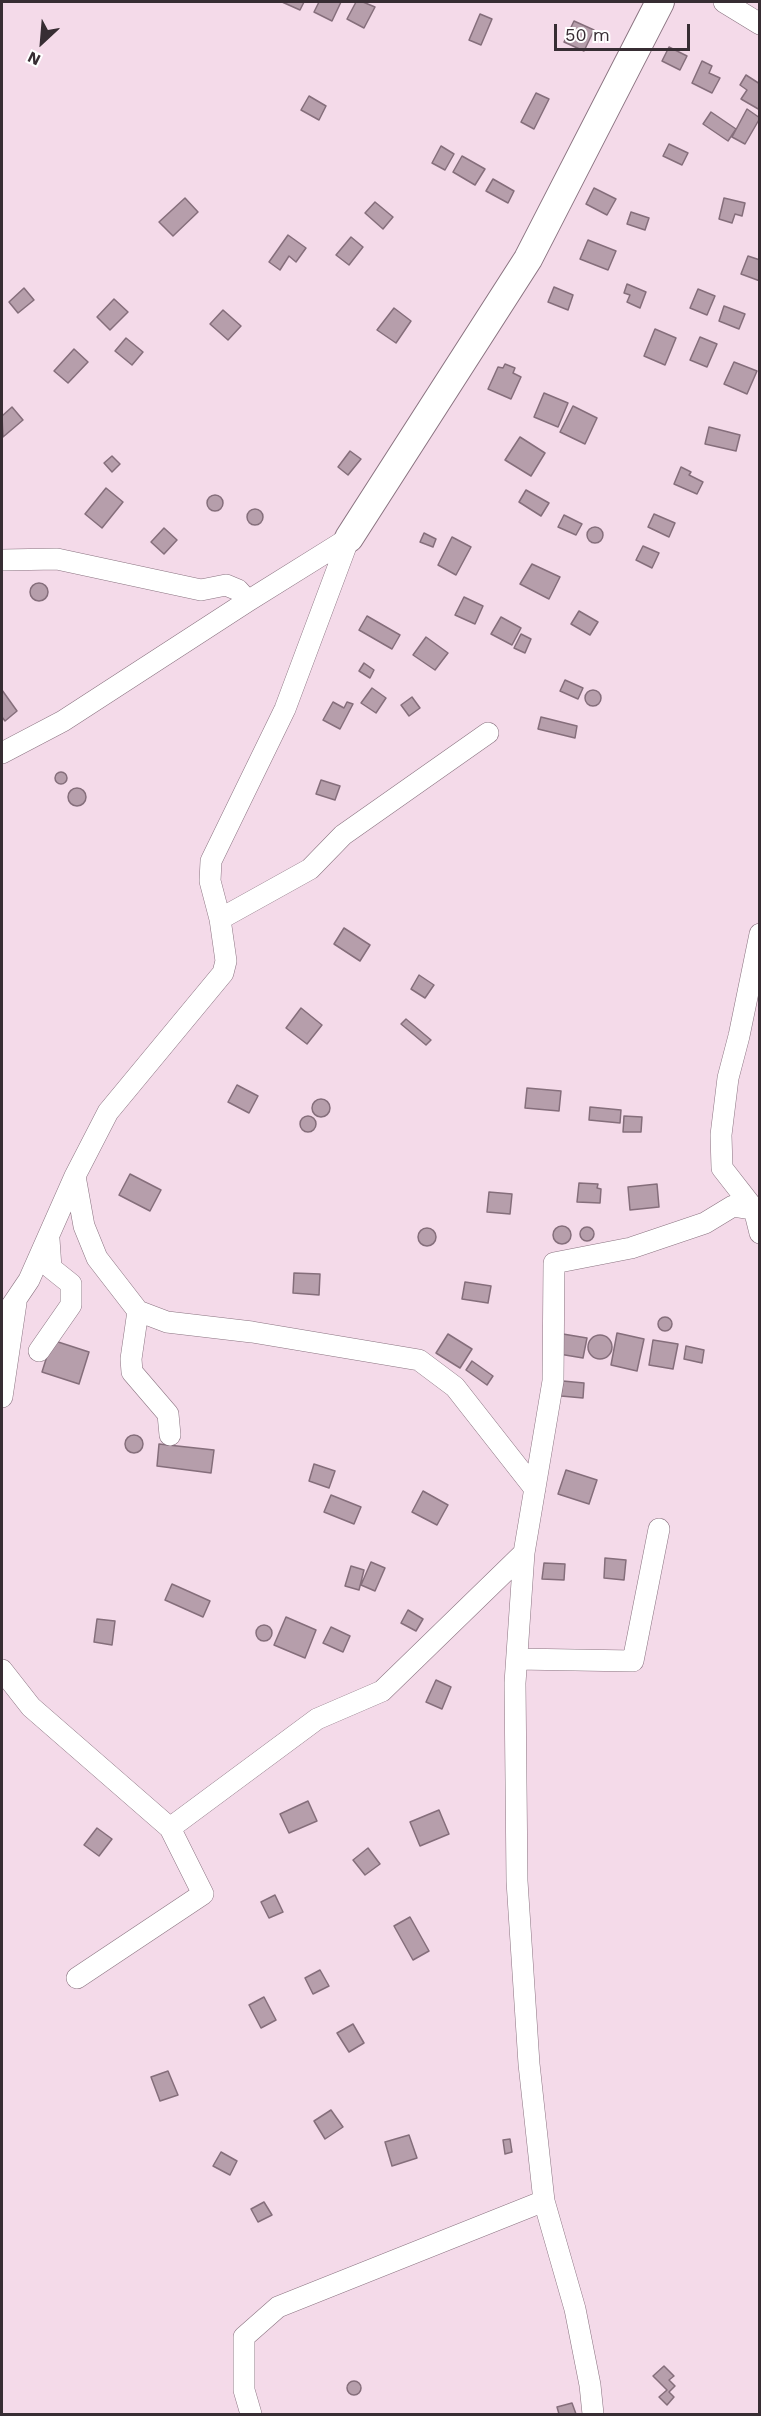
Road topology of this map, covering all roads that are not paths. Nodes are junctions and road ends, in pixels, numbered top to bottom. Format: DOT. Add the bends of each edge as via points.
graph roads {
  1 [pos="660,2"];
  2 [pos="724,2"];
  3 [pos="759,24"];
  4 [pos="349,538"];
  5 [pos="2,560"];
  6 [pos="248,601"];
  7 [pos="488,733"];
  8 [pos="2,753"];
  9 [pos="220,919"];
  10 [pos="759,934"];
  11 [pos="75,1176"];
  12 [pos="756,1210"];
  13 [pos="759,1233"];
  14 [pos="49,1238"];
  15 [pos="16,1300"];
  16 [pos="138,1311"];
  17 [pos="2,1320"];
  18 [pos="39,1350"];
  19 [pos="2,1397"];
  20 [pos="170,1435"];
  21 [pos="535,1489"];
  22 [pos="659,1529"];
  23 [pos="524,1553"];
  24 [pos="517,1659"];
  25 [pos="2,1670"];
  26 [pos="170,1828"];
  27 [pos="77,1978"];
  28 [pos="544,2201"];
  29 [pos="251,2415"];
  30 [pos="593,2415"];
  1 -- 4 [label="main road" via="528,259"];
  2 -- 3 [label="street"];
  4 -- 6 [label="street"];
  4 -- 9 [label="street" via="285,709 211,861 210,881"];
  5 -- 6 [label="street" via="57,559 201,590 226,585 238,590"];
  6 -- 8 [label="street" via="63,722"];
  7 -- 9 [label="street" via="343,835 310,869"];
  9 -- 11 [label="street" via="226,961 223,973 108,1112"];
  10 -- 12 [label="street" via="728,1078 721,1135 722,1168"];
  11 -- 14 [label="street"];
  11 -- 16 [label="street" via="84,1226 97,1258"];
  12 -- 13 [label="street"];
  12 -- 21 [label="street" via="733,1206 705,1223 631,1248 554,1263 553,1381"];
  14 -- 15 [label="street"];
  14 -- 18 [label="street" via="51,1268 70,1284 71,1305"];
  15 -- 17 [label="street"];
  15 -- 19 [label="street"];
  16 -- 20 [label="street" via="132,1372 168,1414"];
  16 -- 21 [label="street" via="167,1322 418,1360 455,1387"];
  21 -- 23 [label="street"];
  22 -- 24 [label="street" via="633,1661"];
  23 -- 24 [label="street"];
  23 -- 26 [label="street" via="382,1691 317,1719"];
  24 -- 28 [label="street" via="517,1881 529,2064"];
  25 -- 26 [label="street" via="31,1707"];
  26 -- 27 [label="street" via="203,1893"];
  28 -- 29 [label="street" via="278,2307 244,2337 244,2390"];
  28 -- 30 [label="street" via="575,2309"];
}
